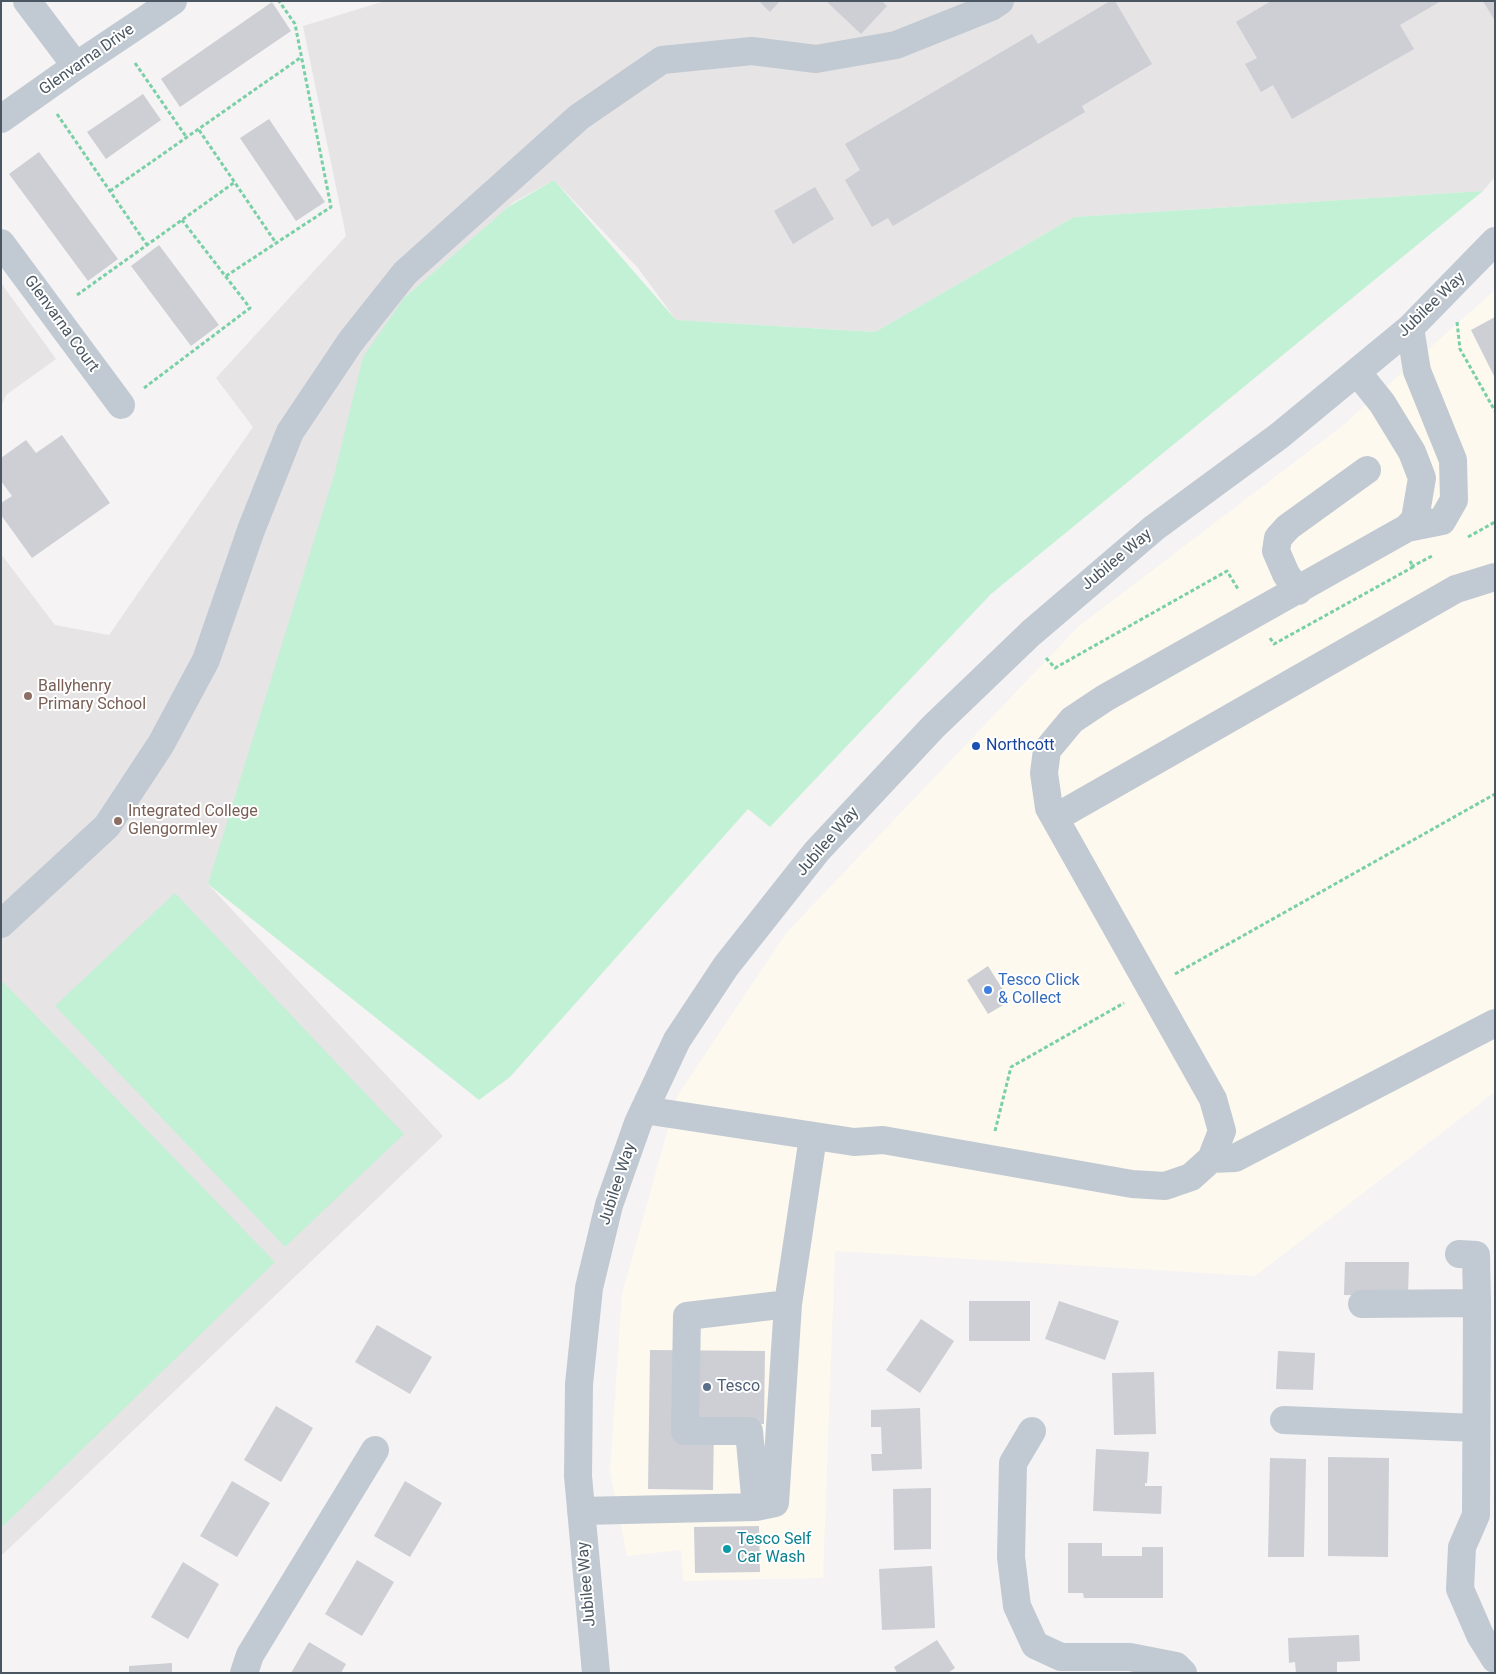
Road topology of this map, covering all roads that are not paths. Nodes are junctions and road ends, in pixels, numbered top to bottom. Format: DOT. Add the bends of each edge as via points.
graph roads {
  1 [pos="27,1"];
  2 [pos="173,1"];
  3 [pos="1000,1"];
  4 [pos="76,66"];
  5 [pos="1,119"];
  6 [pos="1495,241"];
  7 [pos="1,243"];
  8 [pos="1410,328"];
  9 [pos="1358,372"];
  10 [pos="121,405"];
  11 [pos="1367,470"];
  12 [pos="1407,528"];
  13 [pos="1495,577"];
  14 [pos="1298,591"];
  15 [pos="1055,818"];
  16 [pos="1,924"];
  17 [pos="1495,1023"];
  18 [pos="644,1110"];
  19 [pos="814,1137"];
  20 [pos="1211,1158"];
  21 [pos="1459,1254"];
  22 [pos="1477,1303"];
  23 [pos="788,1304"];
  24 [pos="1362,1304"];
  25 [pos="1284,1420"];
  26 [pos="1476,1428"];
  27 [pos="1032,1431"];
  28 [pos="375,1450"];
  29 [pos="756,1507"];
  30 [pos="580,1511"];
  31 [pos="1495,1659"];
  32 [pos="244,1673"];
  33 [pos="596,1673"];
  34 [pos="1183,1673"];
  1 -- 4 [label="street"];
  2 -- 4 [label="street, Glenvarna Drive"];
  3 -- 16 [label="street" via="896,45 816,59 752,51 662,60 579,117 405,274 351,341 290,432 251,530 206,660 161,744 107,826"];
  4 -- 5 [label="street, Glenvarna Drive"];
  6 -- 8 [label="street, Jubilee Way"];
  7 -- 10 [label="street, Glenvarna Court"];
  8 -- 9 [label="street, Jubilee Way"];
  8 -- 12 [label="street" via="1417,371 1453,460 1454,500 1442,521"];
  9 -- 12 [label="street" via="1382,403 1412,452 1422,478 1414,519"];
  9 -- 18 [label="street, Jubilee Way" via="1279,436 1154,528 1026,638 933,727 817,851 721,974 678,1040"];
  11 -- 14 [label="street" via="1278,538 1276,551"];
  12 -- 14 [label="street"];
  13 -- 15 [label="street" via="1456,590"];
  14 -- 15 [label="street" via="1105,698 1072,720 1047,750 1044,773 1049,808"];
  15 -- 20 [label="street" via="1213,1099 1222,1131"];
  17 -- 20 [label="street" via="1235,1158"];
  18 -- 19 [label="street"];
  18 -- 30 [label="street, Jubilee Way" via="609,1205 589,1288 578,1384"];
  19 -- 20 [label="street" via="854,1142 883,1140 1132,1184 1165,1186 1191,1178"];
  19 -- 23 [label="street"];
  21 -- 22 [label="street" via="1476,1255"];
  22 -- 24 [label="street"];
  22 -- 26 [label="street"];
  23 -- 29 [label="street" via="774,1503"];
  23 -- 29 [label="street" via="687,1316 685,1431 749,1431"];
  25 -- 26 [label="street"];
  26 -- 31 [label="street" via="1476,1515 1462,1547 1460,1589 1480,1635"];
  27 -- 34 [label="street" via="1013,1464 1011,1558 1017,1606 1035,1645 1061,1657 1130,1657 1176,1666"];
  28 -- 32 [label="street" via="250,1655"];
  29 -- 30 [label="street"];
  30 -- 33 [label="street, Jubilee Way"];
}
